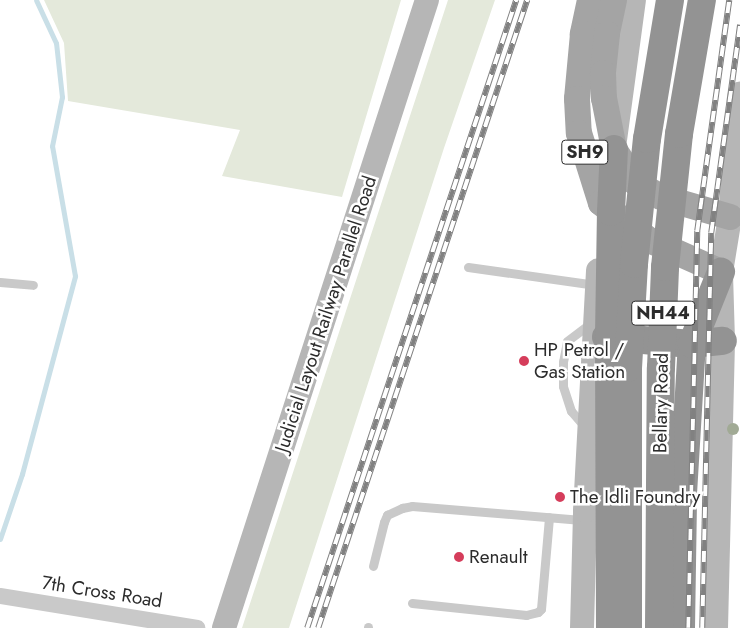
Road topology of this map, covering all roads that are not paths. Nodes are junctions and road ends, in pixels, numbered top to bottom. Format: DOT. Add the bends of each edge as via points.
graph roads {
  1 [pos="427,0"];
  2 [pos="590,0"];
  3 [pos="614,0"];
  4 [pos="634,0"];
  5 [pos="670,0"];
  6 [pos="702,0"];
  7 [pos="740,93"];
  8 [pos="614,149"];
  9 [pos="606,208"];
  10 [pos="730,217"];
  11 [pos="468,267"];
  12 [pos="721,272"];
  13 [pos="0,282"];
  14 [pos="597,285"];
  15 [pos="33,286"];
  16 [pos="599,332"];
  17 [pos="723,342"];
  18 [pos="692,344"];
  19 [pos="549,517"];
  20 [pos="584,520"];
  21 [pos="373,566"];
  22 [pos="0,596"];
  23 [pos="412,603"];
  24 [pos="197,628"];
  25 [pos="224,628"];
  26 [pos="582,628"];
  27 [pos="610,628"];
  28 [pos="628,628"];
  29 [pos="659,628"];
  30 [pos="681,628"];
  31 [pos="716,628"];
  1 -- 25 [label="street, Judicial Layout Railway Parallel Road"];
  2 -- 9 [label="main road, SH9" via="583,34 577,99 580,133"];
  3 -- 8 [label="main road, SH9" via="603,73 604,98"];
  4 -- 8 [label="street"];
  5 -- 28 [label="highway, Bellary Road / NH44, bridge" via="647,139 634,264 628,368"];
  6 -- 29 [label="highway, Bellary Road / NH44, bridge" via="679,134 665,266"];
  7 -- 10 [label="street"];
  8 -- 9 [label="highway"];
  8 -- 10 [label="main road, SH9" via="636,182 684,206"];
  9 -- 12 [label="main road" via="649,240"];
  9 -- 14 [label="street"];
  9 -- 16 [label="highway"];
  10 -- 12 [label="street"];
  11 -- 14 [label="lane"];
  12 -- 17 [label="street"];
  12 -- 18 [label="highway"];
  13 -- 15 [label="lane"];
  14 -- 16 [label="street"];
  16 -- 18 [label="highway"];
  16 -- 20 [label="street"];
  16 -- 27 [label="highway"];
  17 -- 18 [label="highway"];
  17 -- 31 [label="street"];
  18 -- 30 [label="highway" via="683,494"];
  19 -- 20 [label="lane"];
  19 -- 21 [label="lane" via="412,506 402,508 387,515"];
  19 -- 23 [label="lane" via="542,609 538,612 526,614"];
  20 -- 26 [label="street"];
  22 -- 24 [label="street, 7th Cross Road"];
}
